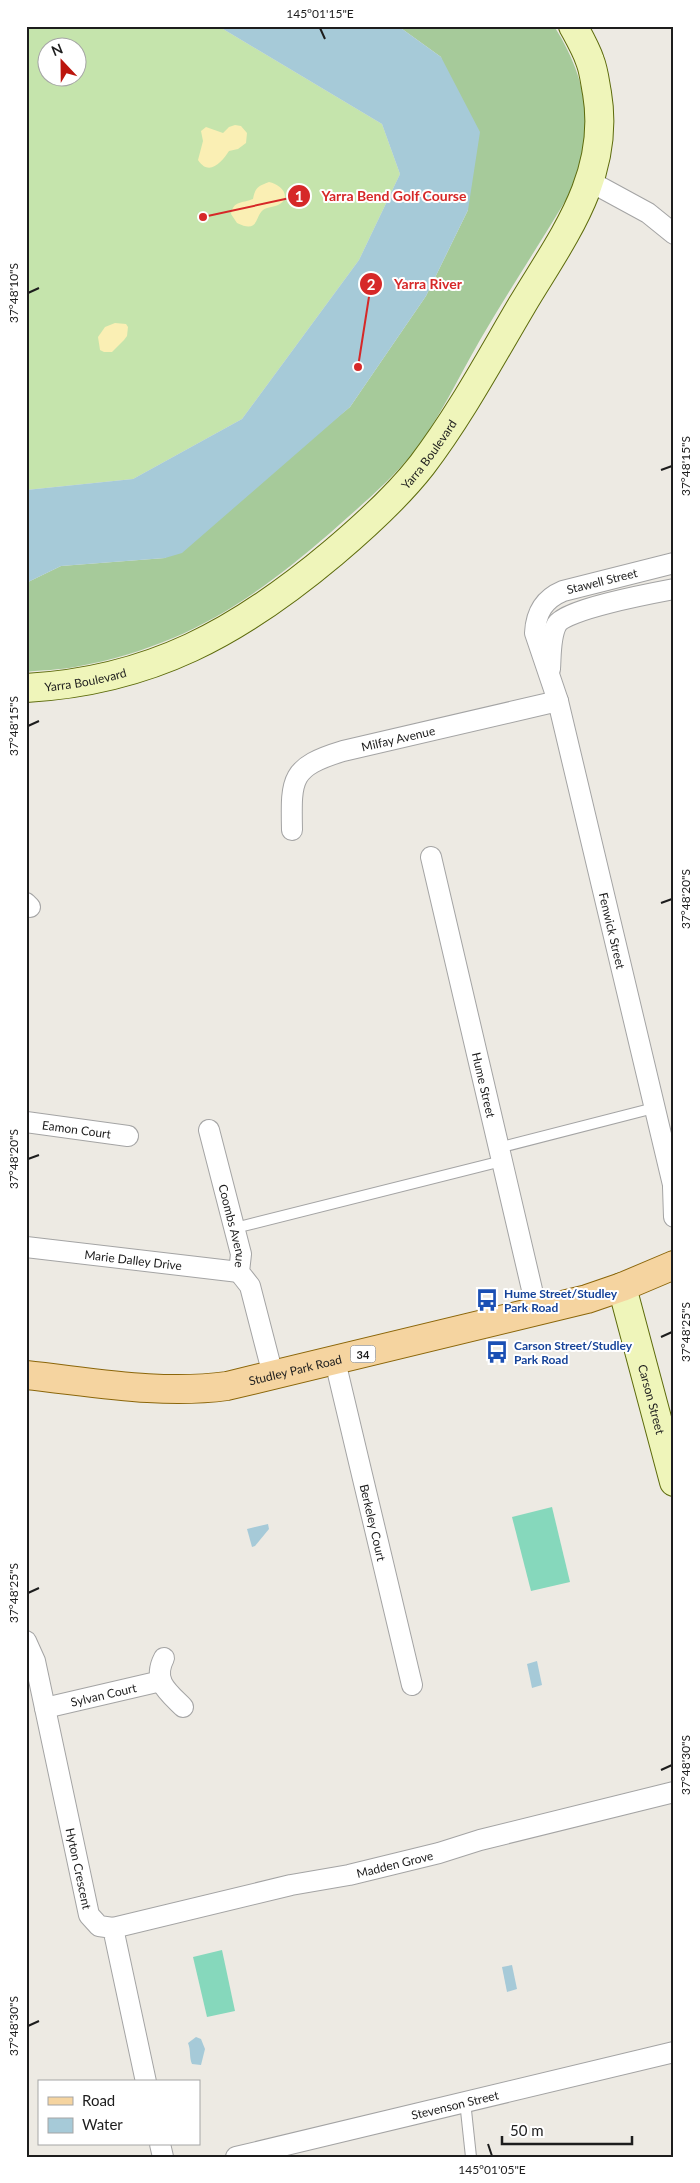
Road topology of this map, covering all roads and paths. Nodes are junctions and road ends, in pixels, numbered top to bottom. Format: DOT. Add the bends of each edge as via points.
graph roads {
  1 [pos="573,26"];
  2 [pos="591,182"];
  3 [pos="648,213"];
  4 [pos="674,221"];
  5 [pos="674,234"];
  6 [pos="674,563"];
  7 [pos="674,588"];
  8 [pos="550,674"];
  9 [pos="26,688"];
  10 [pos="558,701"];
  11 [pos="292,830"];
  12 [pos="431,858"];
  13 [pos="654,1108"];
  14 [pos="26,1122"];
  15 [pos="209,1130"];
  16 [pos="128,1136"];
  17 [pos="500,1154"];
  18 [pos="673,1188"];
  19 [pos="674,1217"];
  20 [pos="235,1228"];
  21 [pos="26,1247"];
  22 [pos="674,1265"];
  23 [pos="239,1272"];
  24 [pos="622,1288"];
  25 [pos="537,1311"];
  26 [pos="335,1360"];
  27 [pos="26,1375"];
  28 [pos="273,1375"];
  29 [pos="674,1482"];
  30 [pos="26,1641"];
  31 [pos="164,1658"];
  32 [pos="161,1681"];
  33 [pos="412,1685"];
  34 [pos="183,1707"];
  35 [pos="45,1708"];
  36 [pos="674,1792"];
  37 [pos="114,1928"];
  38 [pos="674,2052"];
  39 [pos="146,2080"];
  40 [pos="465,2102"];
  41 [pos="285,2151"];
  42 [pos="236,2157"];
  43 [pos="471,2157"];
  1 -- 2 [label="main road, Yarra Boulevard" via="590,61 601,115 597,159"];
  2 -- 3 [label="street"];
  2 -- 9 [label="main road, Yarra Boulevard" via="558,246 438,442 403,487 349,540 251,616 194,647 143,667 87,681"];
  3 -- 4 [label="street"];
  3 -- 5 [label="street"];
  6 -- 8 [label="street, Stawell Street" via="563,591 546,601 535,622 535,633"];
  7 -- 8 [label="street, Stawell Street" via="578,611 562,618 553,636"];
  8 -- 10 [label="street, Fenwick Street"];
  10 -- 11 [label="street, Milfay Avenue" via="313,762 304,768 293,786"];
  10 -- 13 [label="street, Fenwick Street"];
  12 -- 17 [label="street, Hume Street"];
  13 -- 17 [label="lane"];
  13 -- 18 [label="street, Fenwick Street"];
  14 -- 16 [label="street, Eamon Court"];
  15 -- 20 [label="street, Coombs Avenue"];
  17 -- 20 [label="lane"];
  17 -- 25 [label="street, Hume Street"];
  18 -- 19 [label="street, Fenwick Street"];
  20 -- 23 [label="street, Coombs Avenue" via="241,1254"];
  21 -- 23 [label="street, Marie Dalley Drive"];
  22 -- 24 [label="main road, Studley Park Road / 34"];
  23 -- 28 [label="street, Coombs Avenue" via="250,1286"];
  24 -- 25 [label="main road, Studley Park Road / 34"];
  24 -- 29 [label="main road, Carson Street"];
  25 -- 26 [label="main road, Studley Park Road / 34"];
  26 -- 28 [label="main road, Studley Park Road / 34"];
  26 -- 33 [label="street, Berkeley Court"];
  27 -- 28 [label="main road, Studley Park Road / 34" via="175,1390 227,1386"];
  30 -- 35 [label="street, Hyton Crescent" via="35,1661"];
  31 -- 32 [label="street" via="159,1673"];
  32 -- 34 [label="street" via="166,1691"];
  32 -- 35 [label="street, Sylvan Court"];
  35 -- 37 [label="street, Hyton Crescent" via="89,1915 99,1926"];
  36 -- 37 [label="street, Madden Grove" via="439,1853 348,1875 290,1884"];
  37 -- 39 [label="street"];
  38 -- 40 [label="street, Stevenson Street"];
  40 -- 41 [label="street, Stevenson Street"];
  40 -- 43 [label="lane"];
  41 -- 42 [label="street, Stevenson Street"];
}
